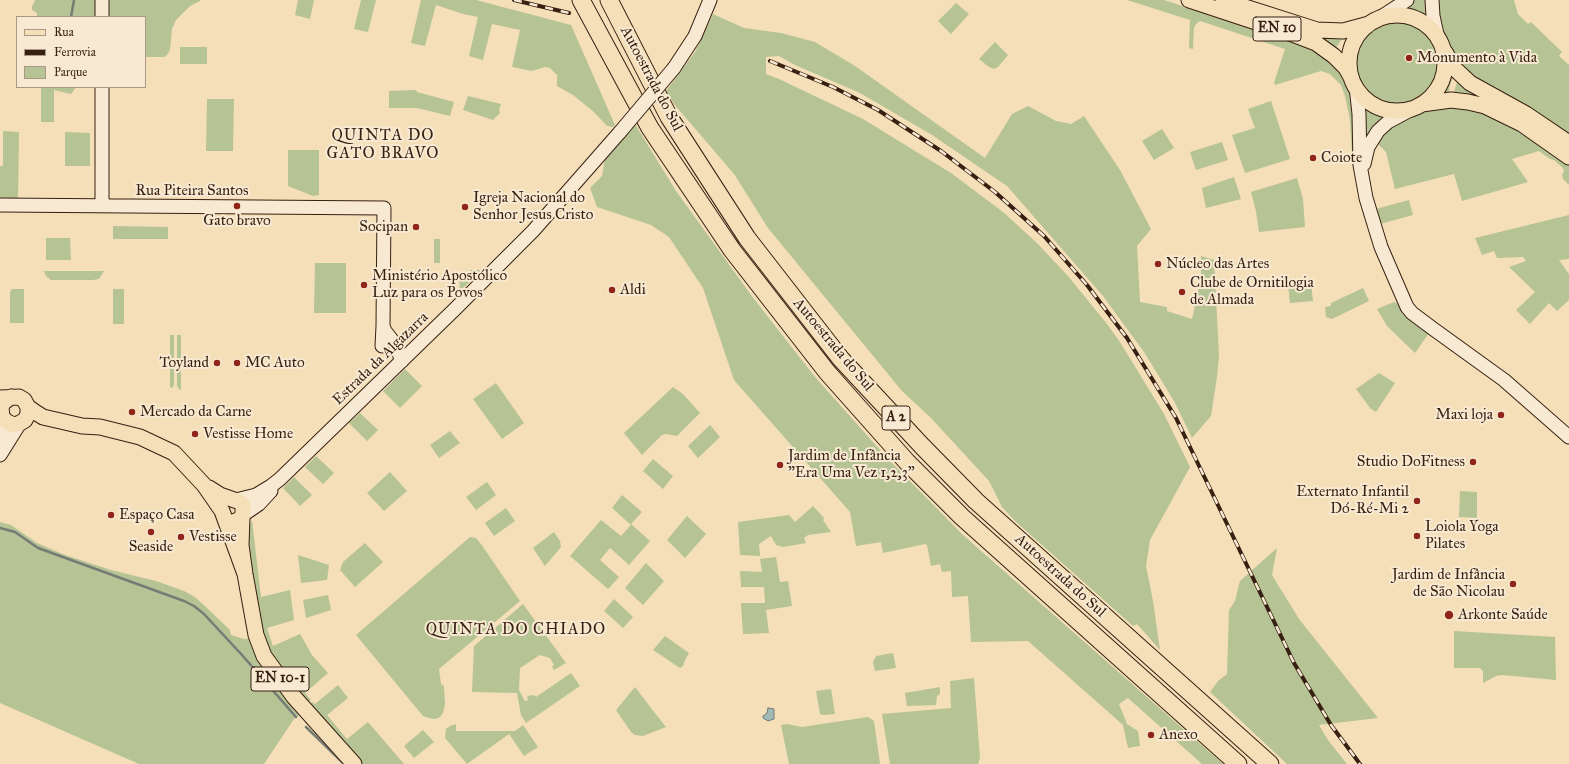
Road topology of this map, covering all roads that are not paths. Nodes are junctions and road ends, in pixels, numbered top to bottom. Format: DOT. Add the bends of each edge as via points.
graph roads {
  1 [pos="102,0"];
  2 [pos="581,0"];
  3 [pos="609,0"];
  4 [pos="710,0"];
  5 [pos="1190,0"];
  6 [pos="1223,0"];
  7 [pos="1408,0"];
  8 [pos="1432,0"];
  9 [pos="102,16"];
  10 [pos="1375,21"];
  11 [pos="1440,43"];
  12 [pos="1354,83"];
  13 [pos="102,88"];
  14 [pos="1417,106"];
  15 [pos="1569,143"];
  16 [pos="1569,157"];
  17 [pos="1363,184"];
  18 [pos="0,205"];
  19 [pos="105,206"];
  20 [pos="383,326"];
  21 [pos="382,346"];
  22 [pos="402,361"];
  23 [pos="3,407"];
  24 [pos="24,416"];
  25 [pos="1569,437"];
  26 [pos="0,441"];
  27 [pos="0,455"];
  28 [pos="280,479"];
  29 [pos="229,507"];
  30 [pos="243,516"];
  31 [pos="246,574"];
  32 [pos="354,764"];
  33 [pos="1238,764"];
  34 [pos="1270,764"];
  1 -- 9 [label="main road"];
  2 -- 33 [label="highway, Autoestrada do Sul / A 2" via="650,128 732,250 827,372 907,462 962,516"];
  3 -- 34 [label="highway, Autoestrada do Sul / A 2" via="669,117 747,238 841,359 976,501"];
  4 -- 22 [label="main road, Estrada da Algazarra, bridge" via="695,36 674,68 620,132 533,231"];
  5 -- 12 [label="main road, EN 10" via="1316,43 1340,62"];
  6 -- 10 [label="main road, EN 10" via="1325,31 1343,31"];
  7 -- 10 [label="main road"];
  8 -- 11 [label="main road"];
  10 -- 11 [label="main road" via="1393,15 1416,19 1429,27"];
  10 -- 12 [label="main road" via="1361,32 1351,50 1349,65"];
  11 -- 14 [label="main road" via="1445,59 1442,79 1431,96"];
  11 -- 15 [label="main road" via="1449,61 1464,78 1526,114"];
  12 -- 14 [label="main road" via="1366,99 1381,108 1398,110"];
  12 -- 17 [label="main road" via="1359,114"];
  13 -- 19 [label="main road" via="102,200"];
  14 -- 16 [label="main road" via="1451,100 1485,106 1522,124"];
  14 -- 17 [label="main road" via="1388,122 1374,136 1366,154"];
  17 -- 25 [label="main road" via="1374,230 1411,312 1504,380"];
  18 -- 19 [label="main road, Rua Piteira Santos"];
  19 -- 20 [label="main road, Rua Piteira Santos" via="384,208"];
  20 -- 21 [label="main road"];
  20 -- 22 [label="main road"];
  22 -- 28 [label="main road, Estrada da Algazarra"];
  23 -- 24 [label="main road" via="7,422 11,424"];
  23 -- 24 [label="main road" via="18,398 24,400"];
  23 -- 26 [label="main road"];
  24 -- 27 [label="main road"];
  24 -- 29 [label="main road" via="43,417 82,426 92,432 138,445 167,448 181,459 204,485 220,495"];
  28 -- 29 [label="main road, Estrada da Algazarra" via="256,495"];
  28 -- 30 [label="main road, Estrada da Algazarra" via="266,498"];
  29 -- 30 [label="main road" via="228,520 235,521"];
  29 -- 31 [label="main road, EN 10-1"];
  30 -- 31 [label="main road, EN 10-1" via="241,545"];
  31 -- 32 [label="main road, EN 10-1" via="256,635 264,656 294,697"];
}
